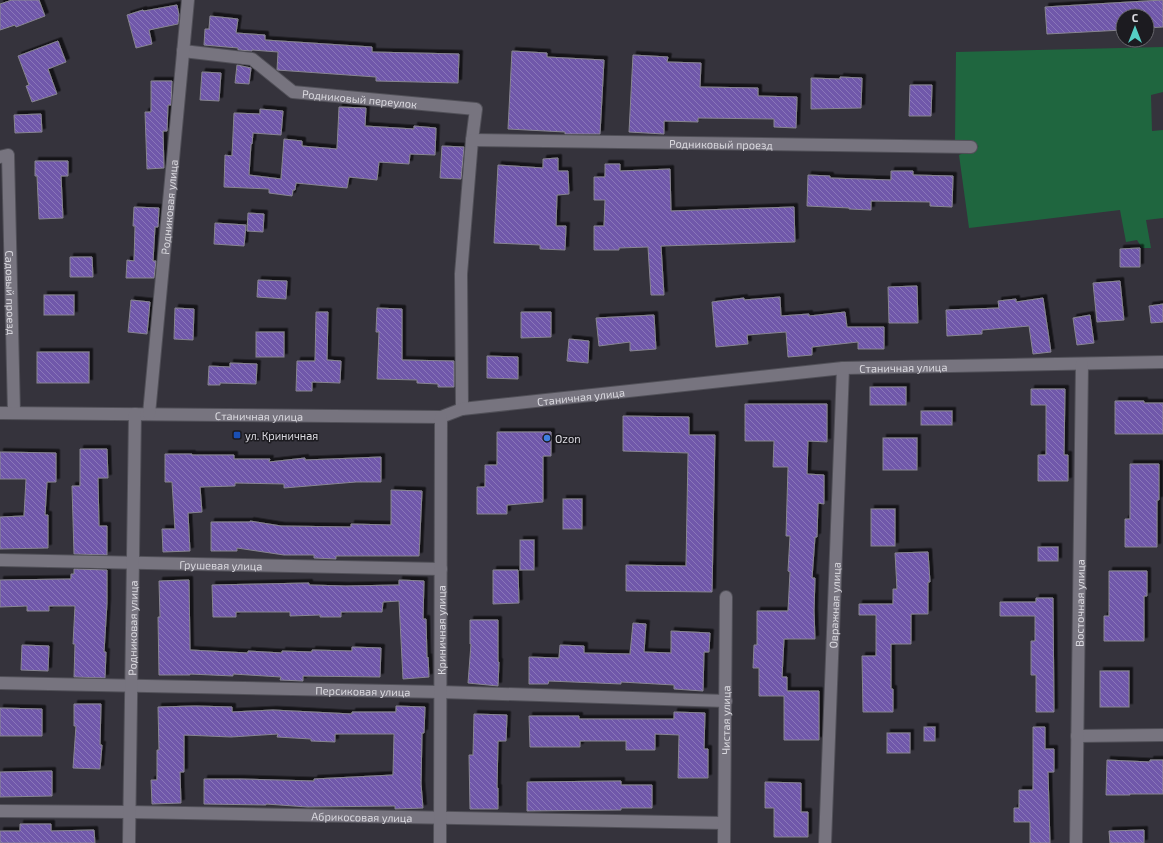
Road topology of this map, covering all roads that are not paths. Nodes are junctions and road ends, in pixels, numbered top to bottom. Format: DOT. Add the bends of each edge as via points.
graph roads {
  1 [pos="188,0"];
  2 [pos="183,51"];
  3 [pos="472,140"];
  4 [pos="971,147"];
  5 [pos="0,157"];
  6 [pos="1163,362"];
  7 [pos="1082,364"];
  8 [pos="843,368"];
  9 [pos="462,409"];
  10 [pos="0,413"];
  11 [pos="14,413"];
  12 [pos="135,414"];
  13 [pos="149,414"];
  14 [pos="441,417"];
  15 [pos="0,560"];
  16 [pos="133,562"];
  17 [pos="441,569"];
  18 [pos="726,597"];
  19 [pos="0,683"];
  20 [pos="131,686"];
  21 [pos="441,692"];
  22 [pos="726,701"];
  23 [pos="1163,734"];
  24 [pos="1077,736"];
  25 [pos="0,811"];
  26 [pos="129,812"];
  27 [pos="440,818"];
  28 [pos="724,823"];
  29 [pos="129,843"];
  30 [pos="440,843"];
  31 [pos="724,843"];
  32 [pos="825,843"];
  33 [pos="1076,843"];
  1 -- 2 [label="street, Родниковая улица"];
  2 -- 3 [label="street, Родниковый переулок" via="252,59 293,92 476,109"];
  2 -- 13 [label="street, Родниковая улица"];
  3 -- 4 [label="street, Родниковый проезд"];
  3 -- 9 [label="street" via="461,274"];
  5 -- 11 [label="street, Садовый проезд" via="8,155"];
  6 -- 7 [label="street, Станичная улица"];
  7 -- 8 [label="street, Станичная улица"];
  7 -- 24 [label="street, Восточная улица"];
  8 -- 9 [label="street, Станичная улица"];
  8 -- 32 [label="street, Овражная улица"];
  9 -- 14 [label="street, Станичная улица"];
  10 -- 11 [label="street, Станичная улица"];
  11 -- 12 [label="street, Станичная улица"];
  12 -- 13 [label="street, Станичная улица"];
  12 -- 16 [label="street, Родниковая улица"];
  13 -- 14 [label="street, Станичная улица"];
  14 -- 17 [label="street, Криничная улица"];
  15 -- 16 [label="street, Грушевая улица"];
  16 -- 17 [label="street, Грушевая улица"];
  16 -- 20 [label="street, Родниковая улица"];
  17 -- 21 [label="street, Криничная улица"];
  18 -- 22 [label="street, Чистая улица"];
  19 -- 20 [label="street, Персиковая улица"];
  20 -- 21 [label="street, Персиковая улица"];
  20 -- 26 [label="street, Родниковая улица"];
  21 -- 22 [label="street, Персиковая улица"];
  21 -- 27 [label="street, Криничная улица"];
  22 -- 28 [label="street, Чистая улица"];
  23 -- 24 [label="street"];
  24 -- 33 [label="street, Восточная улица"];
  25 -- 26 [label="street, Абрикосовая улица"];
  26 -- 27 [label="street, Абрикосовая улица"];
  26 -- 29 [label="street, Родниковая улица"];
  27 -- 28 [label="street, Абрикосовая улица"];
  27 -- 30 [label="street, Криничная улица"];
  28 -- 31 [label="street, Чистая улица"];
}
